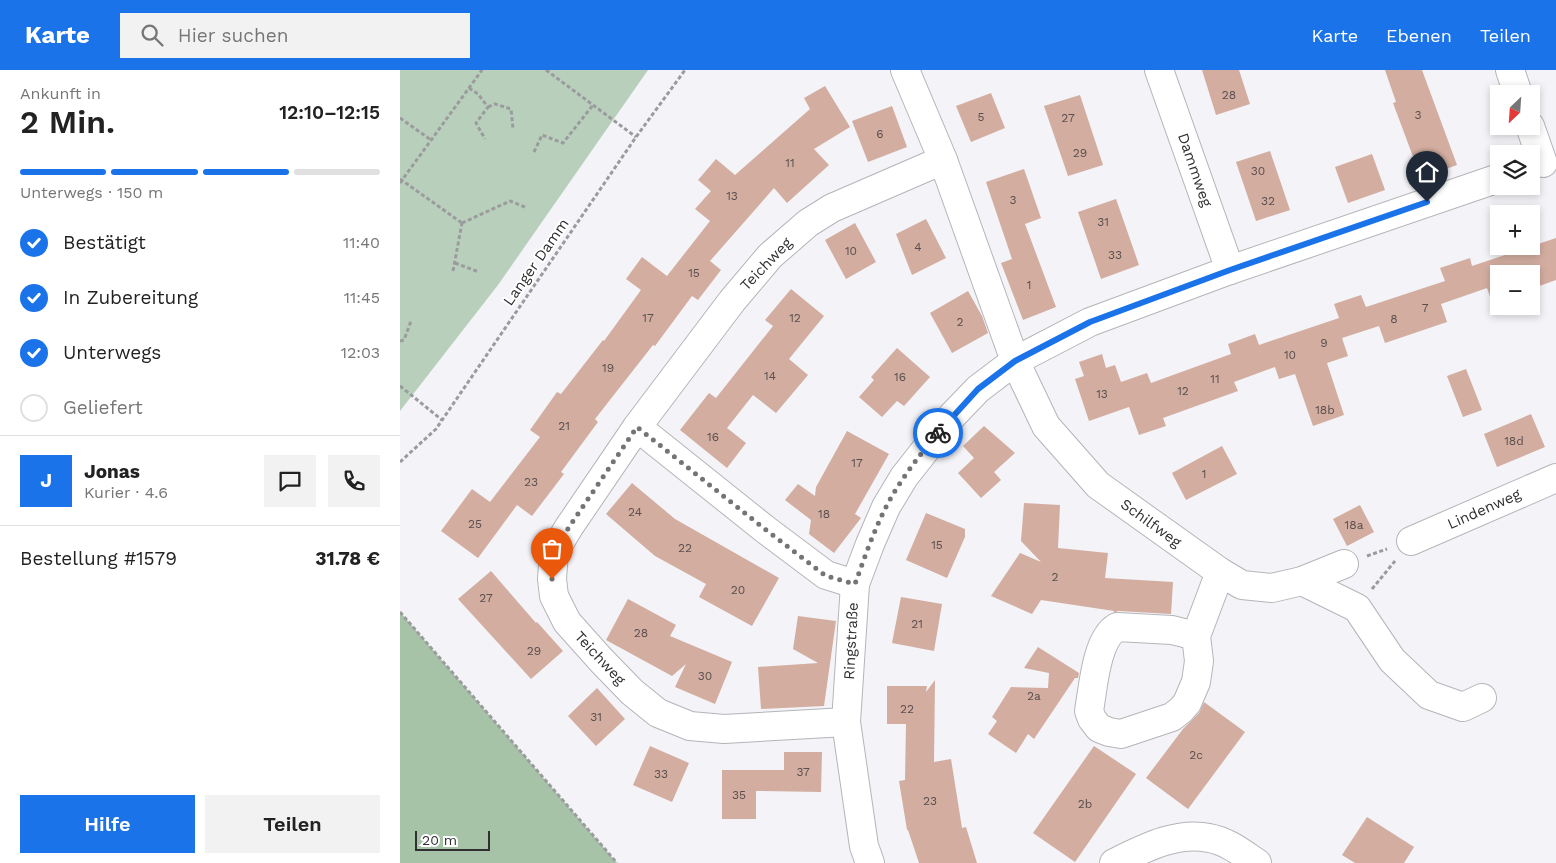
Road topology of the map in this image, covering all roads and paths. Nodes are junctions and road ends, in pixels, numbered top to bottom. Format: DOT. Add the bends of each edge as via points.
graph roads {
  1 [pos="482,70"];
  2 [pos="546,70"];
  3 [pos="685,70"];
  4 [pos="905,70"];
  5 [pos="1160,70"];
  6 [pos="1510,70"];
  7 [pos="1515,85"];
  8 [pos="469,88"];
  9 [pos="593,105"];
  10 [pos="488,107"];
  11 [pos="400,118"];
  12 [pos="513,128"];
  13 [pos="1533,135"];
  14 [pos="636,137"];
  15 [pos="485,139"];
  16 [pos="431,140"];
  17 [pos="534,152"];
  18 [pos="942,160"];
  19 [pos="1543,162"];
  20 [pos="401,181"];
  21 [pos="1490,181"];
  22 [pos="525,207"];
  23 [pos="462,222"];
  24 [pos="455,262"];
  25 [pos="1230,270"];
  26 [pos="453,271"];
  27 [pos="479,272"];
  28 [pos="411,321"];
  29 [pos="400,341"];
  30 [pos="1015,361"];
  31 [pos="400,386"];
  32 [pos="442,420"];
  33 [pos="637,427"];
  34 [pos="400,462"];
  35 [pos="1556,478"];
  36 [pos="1411,541"];
  37 [pos="1344,564"];
  38 [pos="1220,572"];
  39 [pos="1302,581"];
  40 [pos="855,584"];
  41 [pos="1357,608"];
  42 [pos="400,612"];
  43 [pos="1196,636"];
  44 [pos="1482,698"];
  45 [pos="846,722"];
  46 [pos="617,863"];
  47 [pos="870,863"];
  48 [pos="1114,863"];
  49 [pos="1256,863"];
  1 -- 8 [label="path"];
  2 -- 9 [label="path"];
  3 -- 14 [label="path, Langer Damm"];
  4 -- 18 [label="street"];
  5 -- 25 [label="street, Dammweg"];
  6 -- 7 [label="street"];
  8 -- 10 [label="path"];
  8 -- 16 [label="path"];
  9 -- 14 [label="path"];
  9 -- 17 [label="path" via="563,143 542,135"];
  10 -- 12 [label="path" via="495,104 511,109"];
  10 -- 15 [label="path" via="476,123"];
  11 -- 16 [label="path"];
  13 -- 19 [label="street"];
  14 -- 32 [label="path, Langer Damm"];
  16 -- 20 [label="path"];
  18 -- 30 [label="street"];
  18 -- 33 [label="street, Teichweg" via="832,208 802,228 770,256"];
  20 -- 23 [label="path"];
  21 -- 25 [label="street, Ringstraße"];
  22 -- 23 [label="path" via="510,201"];
  23 -- 24 [label="path"];
  24 -- 26 [label="path"];
  24 -- 27 [label="path"];
  25 -- 30 [label="street, Ringstraße" via="1090,322"];
  28 -- 29 [label="path" via="404,340"];
  30 -- 38 [label="street, Schilfweg" via="1046,426 1098,485"];
  30 -- 40 [label="street, Ringstraße" via="965,402 904,476 886,508"];
  31 -- 32 [label="path"];
  32 -- 34 [label="path, Langer Damm"];
  33 -- 40 [label="street" via="826,576"];
  33 -- 45 [label="street, Teichweg" via="554,552 554,596 567,622 632,692 658,713 690,726 724,729"];
  35 -- 36 [label="street, Lindenweg"];
  36 -- 37 [label="path"];
  36 -- 41 [label="path"];
  37 -- 39 [label="street, Schilfweg"];
  38 -- 39 [label="street, Schilfweg" via="1242,585 1272,588"];
  38 -- 43 [label="street"];
  39 -- 41 [label="street"];
  40 -- 45 [label="street, Ringstraße"];
  41 -- 44 [label="street" via="1392,660 1429,695 1463,707"];
  42 -- 46 [label="path"];
  43 -- 43 [label="street" via="1199,661 1196,682 1181,710 1172,717 1121,734 1099,728 1089,711 1099,658 1112,630 1117,627 1172,630"];
  45 -- 47 [label="street, Ringstraße" via="864,846"];
  48 -- 49 [label="street" via="1157,844 1194,837 1222,842"];
}
